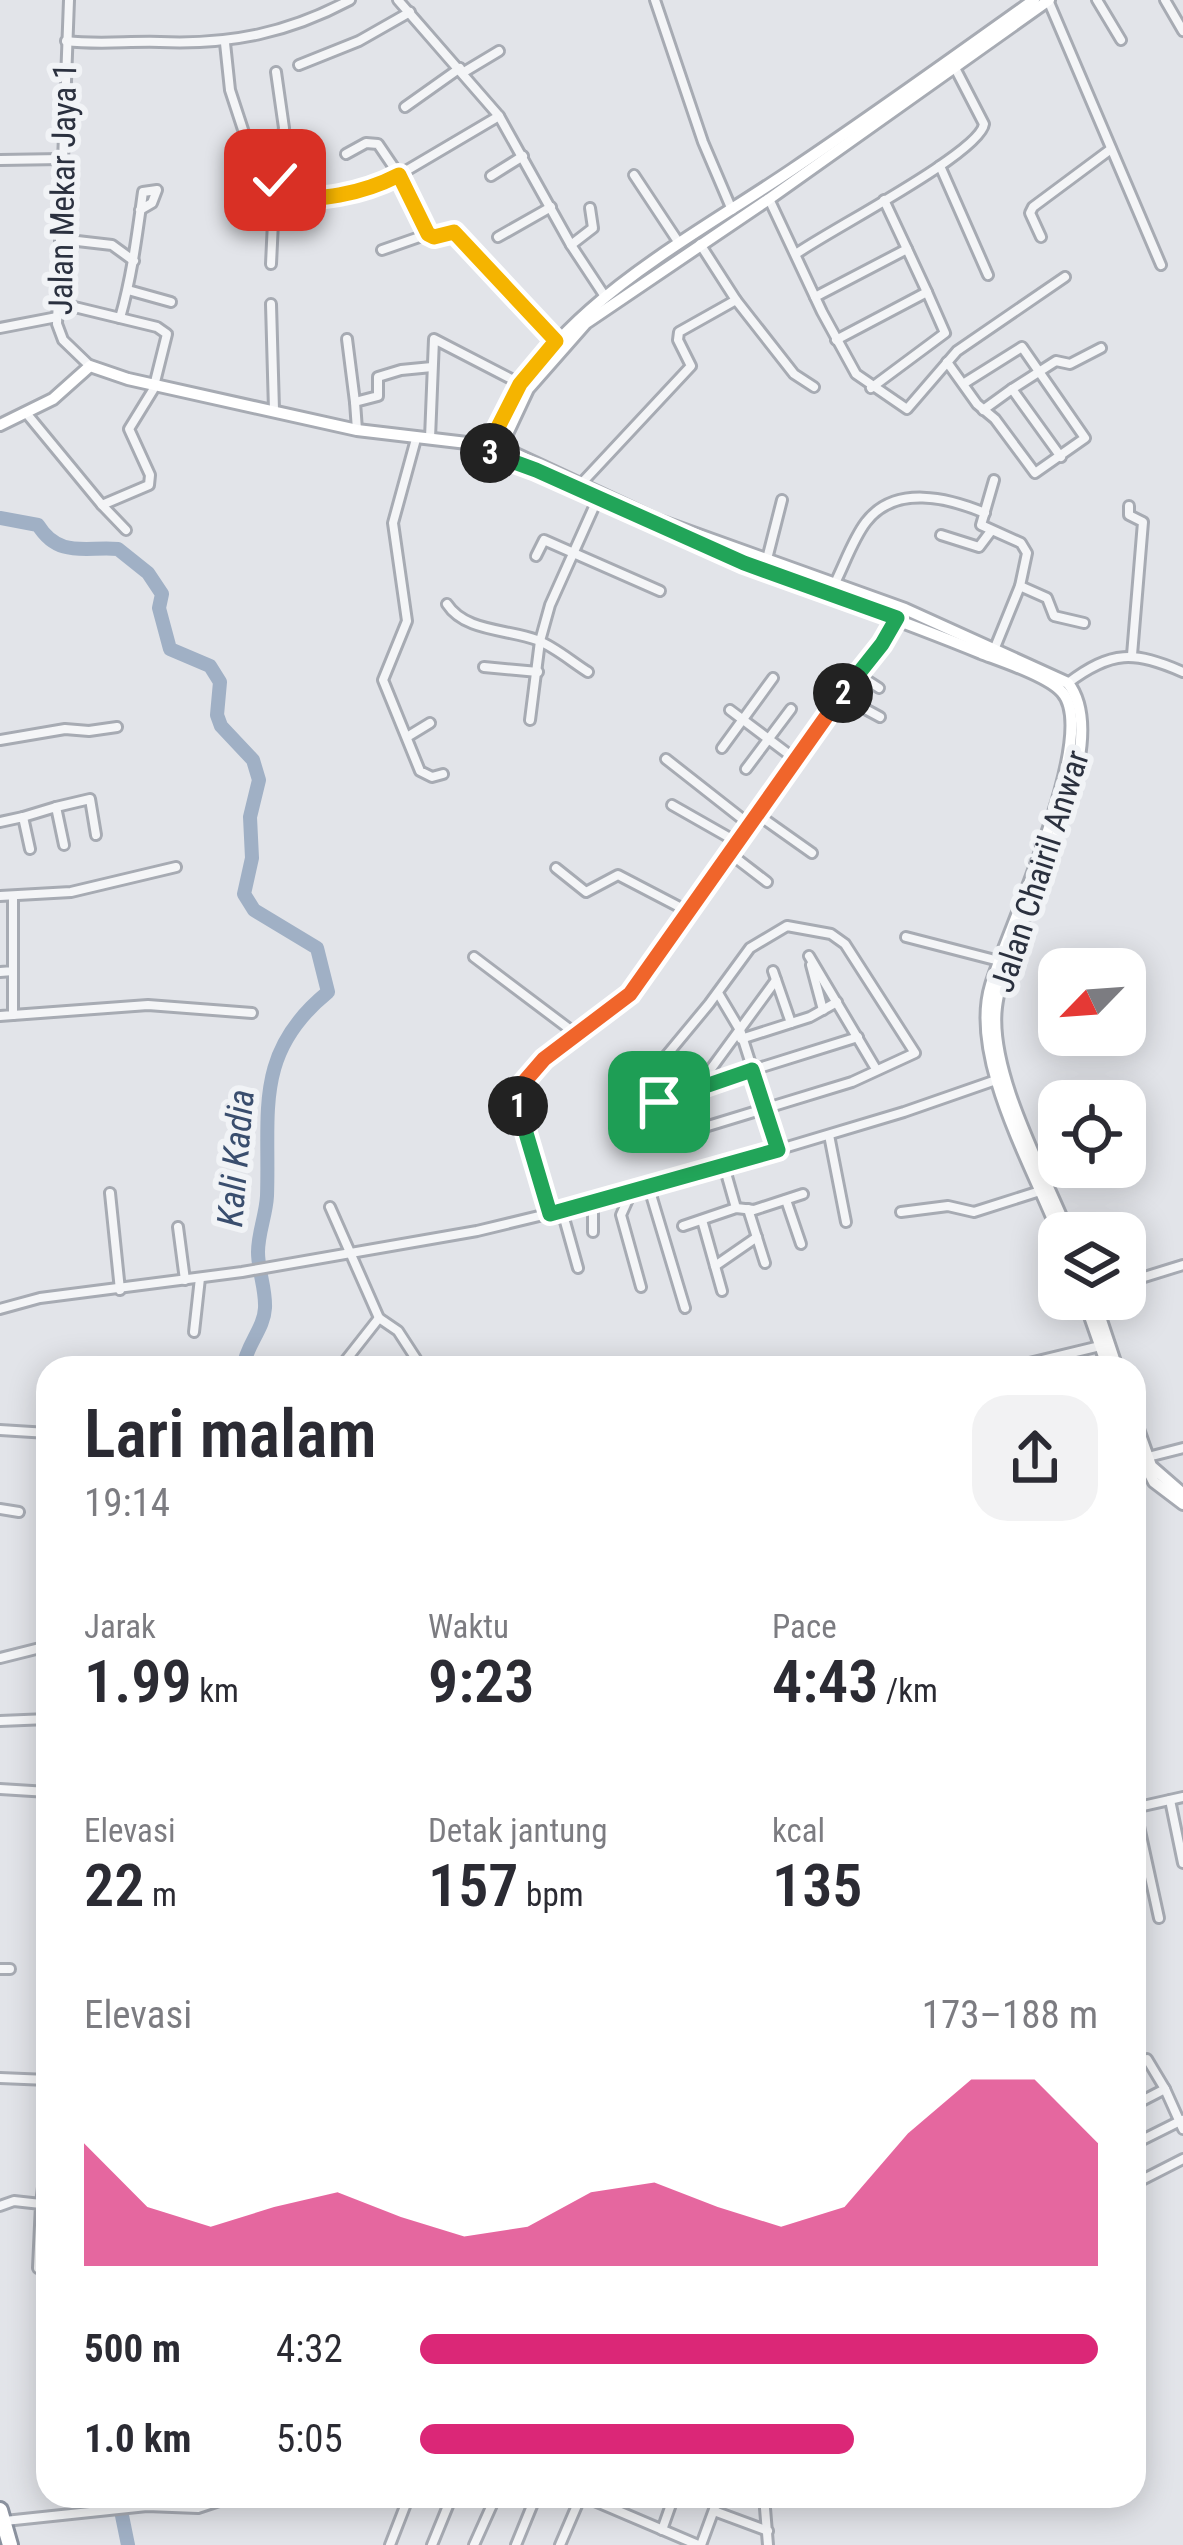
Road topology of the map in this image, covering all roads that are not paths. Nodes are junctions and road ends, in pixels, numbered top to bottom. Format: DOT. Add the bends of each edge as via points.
graph roads {
  1 [pos="68,0"];
  2 [pos="350,0"];
  3 [pos="398,0"];
  4 [pos="655,0"];
  5 [pos="1034,0"];
  6 [pos="1048,0"];
  7 [pos="1097,0"];
  8 [pos="1165,0"];
  9 [pos="410,12"];
  10 [pos="1183,31"];
  11 [pos="1121,40"];
  12 [pos="66,41"];
  13 [pos="225,43"];
  14 [pos="499,51"];
  15 [pos="299,65"];
  16 [pos="955,68"];
  17 [pos="462,70"];
  18 [pos="276,72"];
  19 [pos="405,106"];
  20 [pos="499,116"];
  21 [pos="1112,149"];
  22 [pos="346,154"];
  23 [pos="523,156"];
  24 [pos="62,159"];
  25 [pos="0,160"];
  26 [pos="279,164"];
  27 [pos="940,166"];
  28 [pos="802,169"];
  29 [pos="399,175"];
  30 [pos="491,176"];
  31 [pos="634,176"];
  32 [pos="770,199"];
  33 [pos="276,200"];
  34 [pos="884,200"];
  35 [pos="551,207"];
  36 [pos="590,208"];
  37 [pos="140,210"];
  38 [pos="732,210"];
  39 [pos="428,234"];
  40 [pos="498,237"];
  41 [pos="1041,237"];
  42 [pos="60,239"];
  43 [pos="679,243"];
  44 [pos="700,244"];
  45 [pos="572,245"];
  46 [pos="907,248"];
  47 [pos="382,250"];
  48 [pos="796,254"];
  49 [pos="134,261"];
  50 [pos="272,264"];
  51 [pos="1161,265"];
  52 [pos="988,275"];
  53 [pos="1065,277"];
  54 [pos="128,290"];
  55 [pos="927,292"];
  56 [pos="604,295"];
  57 [pos="815,297"];
  58 [pos="736,300"];
  59 [pos="171,302"];
  60 [pos="58,303"];
  61 [pos="271,304"];
  62 [pos="58,316"];
  63 [pos="120,318"];
  64 [pos="0,328"];
  65 [pos="347,339"];
  66 [pos="836,340"];
  67 [pos="556,341"];
  68 [pos="1101,348"];
  69 [pos="947,362"];
  70 [pos="90,366"];
  71 [pos="432,367"];
  72 [pos="1038,371"];
  73 [pos="520,384"];
  74 [pos="154,385"];
  75 [pos="963,385"];
  76 [pos="814,387"];
  77 [pos="871,388"];
  78 [pos="1012,389"];
  79 [pos="355,401"];
  80 [pos="274,410"];
  81 [pos="983,410"];
  82 [pos="27,415"];
  83 [pos="0,425"];
  84 [pos="357,430"];
  85 [pos="423,439"];
  86 [pos="490,449"];
  87 [pos="1061,458"];
  88 [pos="994,480"];
  89 [pos="578,486"];
  90 [pos="598,499"];
  91 [pos="782,500"];
  92 [pos="102,505"];
  93 [pos="1129,506"];
  94 [pos="985,513"];
  95 [pos="126,530"];
  96 [pos="991,531"];
  97 [pos="941,535"];
  98 [pos="572,551"];
  99 [pos="536,556"];
  100 [pos="766,561"];
  101 [pos="836,583"];
  102 [pos="1020,586"];
  103 [pos="660,591"];
  104 [pos="447,604"];
  105 [pos="899,613"];
  106 [pos="1084,623"];
  107 [pos="540,641"];
  108 [pos="993,652"];
  109 [pos="1132,655"];
  110 [pos="484,668"];
  111 [pos="538,672"];
  112 [pos="588,672"];
  113 [pos="1183,672"];
  114 [pos="859,675"];
  115 [pos="773,678"];
  116 [pos="1068,683"];
  117 [pos="879,688"];
  118 [pos="841,696"];
  119 [pos="791,709"];
  120 [pos="730,710"];
  121 [pos="880,717"];
  122 [pos="530,720"];
  123 [pos="742,721"];
  124 [pos="430,723"];
  125 [pos="117,727"];
  126 [pos="406,737"];
  127 [pos="0,740"];
  128 [pos="768,740"];
  129 [pos="722,748"];
  130 [pos="666,759"];
  131 [pos="795,759"];
  132 [pos="746,769"];
  133 [pos="443,774"];
  134 [pos="672,806"];
  135 [pos="56,807"];
  136 [pos="758,814"];
  137 [pos="23,818"];
  138 [pos="0,822"];
  139 [pos="750,825"];
  140 [pos="1052,832"];
  141 [pos="96,836"];
  142 [pos="737,842"];
  143 [pos="64,845"];
  144 [pos="30,849"];
  145 [pos="728,852"];
  146 [pos="812,853"];
  147 [pos="176,867"];
  148 [pos="556,868"];
  149 [pos="767,882"];
  150 [pos="0,896"];
  151 [pos="13,896"];
  152 [pos="689,912"];
  153 [pos="906,937"];
  154 [pos="474,957"];
  155 [pos="999,962"];
  156 [pos="0,971"];
  157 [pos="13,971"];
  158 [pos="718,993"];
  159 [pos="837,1002"];
  160 [pos="823,1010"];
  161 [pos="252,1012"];
  162 [pos="13,1015"];
  163 [pos="0,1016"];
  164 [pos="791,1023"];
  165 [pos="576,1034"];
  166 [pos="740,1034"];
  167 [pos="858,1037"];
  168 [pos="876,1069"];
  169 [pos="752,1070"];
  170 [pos="1000,1078"];
  171 [pos="699,1086"];
  172 [pos="653,1101"];
  173 [pos="765,1107"];
  174 [pos="829,1135"];
  175 [pos="778,1150"];
  176 [pos="724,1166"];
  177 [pos="649,1188"];
  178 [pos="1042,1190"];
  179 [pos="110,1193"];
  180 [pos="630,1194"];
  181 [pos="802,1194"];
  182 [pos="786,1200"];
  183 [pos="593,1204"];
  184 [pos="330,1208"];
  185 [pos="736,1208"];
  186 [pos="748,1209"];
  187 [pos="562,1211"];
  188 [pos="901,1212"];
  189 [pos="1050,1212"];
  190 [pos="1059,1212"];
  191 [pos="550,1214"];
  192 [pos="702,1220"];
  193 [pos="846,1222"];
  194 [pos="683,1226"];
  195 [pos="178,1227"];
  196 [pos="593,1232"];
  197 [pos="757,1238"];
  198 [pos="801,1244"];
  199 [pos="349,1254"];
  200 [pos="765,1263"];
  201 [pos="1183,1265"];
  202 [pos="715,1266"];
  203 [pos="578,1268"];
  204 [pos="1146,1276"];
  205 [pos="200,1278"];
  206 [pos="185,1280"];
  207 [pos="641,1287"];
  208 [pos="120,1290"];
  209 [pos="722,1291"];
  210 [pos="685,1308"];
  211 [pos="0,1309"];
  212 [pos="379,1318"];
  213 [pos="1091,1320"];
  214 [pos="1099,1320"];
  215 [pos="194,1332"];
  216 [pos="1100,1346"];
  217 [pos="349,1356"];
  218 [pos="414,1356"];
  219 [pos="1059,1356"];
  220 [pos="1105,1356"];
  221 [pos="1109,1356"];
  222 [pos="0,1430"];
  223 [pos="36,1432"];
  224 [pos="1183,1448"];
  225 [pos="1146,1451"];
  226 [pos="1148,1457"];
  227 [pos="1146,1466"];
  228 [pos="1183,1494"];
  229 [pos="1183,1504"];
  230 [pos="0,1509"];
  231 [pos="19,1512"];
  232 [pos="36,1649"];
  233 [pos="0,1658"];
  234 [pos="36,1720"];
  235 [pos="0,1721"];
  236 [pos="0,1789"];
  237 [pos="36,1791"];
  238 [pos="1183,1797"];
  239 [pos="1170,1800"];
  240 [pos="1146,1805"];
  241 [pos="1146,1858"];
  242 [pos="1183,1863"];
  243 [pos="1159,1918"];
  244 [pos="1146,2060"];
  245 [pos="0,2078"];
  246 [pos="36,2080"];
  247 [pos="1165,2089"];
  248 [pos="1146,2098"];
  249 [pos="1182,2123"];
  250 [pos="1146,2139"];
  251 [pos="1183,2159"];
  252 [pos="1146,2178"];
  253 [pos="36,2203"];
  254 [pos="0,2206"];
  255 [pos="110,2508"];
  256 [pos="404,2508"];
  257 [pos="447,2508"];
  258 [pos="491,2508"];
  259 [pos="531,2508"];
  260 [pos="577,2508"];
  261 [pos="613,2508"];
  262 [pos="670,2508"];
  263 [pos="715,2508"];
  264 [pos="765,2508"];
  265 [pos="618,2510"];
  266 [pos="714,2511"];
  267 [pos="1,2514"];
  268 [pos="662,2530"];
  269 [pos="767,2531"];
  270 [pos="10,2545"];
  271 [pos="390,2545"];
  272 [pos="433,2545"];
  273 [pos="474,2545"];
  274 [pos="516,2545"];
  275 [pos="560,2545"];
  276 [pos="699,2545"];
  277 [pos="768,2545"];
  1 -- 12 [label="street, Jalan Mekar Jaya 1"];
  2 -- 13 [label="street" via="303,23"];
  3 -- 9 [label="street"];
  4 -- 38 [label="street"];
  5 -- 28 [label="main road"];
  6 -- 16 [label="main road"];
  6 -- 21 [label="street"];
  7 -- 11 [label="street"];
  8 -- 10 [label="street"];
  9 -- 15 [label="street"];
  9 -- 17 [label="street"];
  12 -- 13 [label="street"];
  12 -- 24 [label="street, Jalan Mekar Jaya 1"];
  13 -- 26 [label="street" via="230,90 253,158"];
  14 -- 17 [label="street"];
  16 -- 27 [label="street" via="985,128"];
  16 -- 28 [label="main road"];
  17 -- 19 [label="street"];
  17 -- 20 [label="street"];
  18 -- 26 [label="street" via="284,128"];
  20 -- 23 [label="street"];
  20 -- 29 [label="street"];
  21 -- 41 [label="street" via="1033,207"];
  21 -- 51 [label="street"];
  22 -- 29 [label="street" via="378,144"];
  23 -- 30 [label="street"];
  23 -- 35 [label="street"];
  24 -- 25 [label="street"];
  24 -- 42 [label="street, Jalan Mekar Jaya 1"];
  26 -- 33 [label="street"];
  27 -- 34 [label="street"];
  27 -- 52 [label="street"];
  28 -- 32 [label="main road"];
  28 -- 38 [label="main road"];
  29 -- 33 [label="street" via="348,196"];
  29 -- 39 [label="street"];
  31 -- 43 [label="street"];
  32 -- 44 [label="main road"];
  32 -- 48 [label="street"];
  33 -- 50 [label="street"];
  34 -- 46 [label="street"];
  34 -- 48 [label="street"];
  35 -- 40 [label="street"];
  35 -- 45 [label="street"];
  36 -- 45 [label="street" via="593,228"];
  37 -- 49 [label="street"];
  38 -- 43 [label="main road"];
  39 -- 47 [label="street"];
  39 -- 67 [label="street" via="454,232"];
  42 -- 49 [label="street" via="112,245"];
  42 -- 60 [label="street, Jalan Mekar Jaya 1"];
  43 -- 56 [label="main road"];
  44 -- 58 [label="street"];
  44 -- 86 [label="main road" via="586,323 528,389"];
  45 -- 56 [label="street"];
  46 -- 55 [label="street"];
  46 -- 57 [label="street"];
  48 -- 57 [label="street"];
  49 -- 54 [label="street"];
  53 -- 69 [label="street"];
  54 -- 59 [label="street"];
  54 -- 63 [label="street"];
  55 -- 66 [label="street"];
  55 -- 77 [label="street" via="945,333"];
  56 -- 67 [label="main road"];
  57 -- 66 [label="street"];
  58 -- 76 [label="street" via="794,374"];
  58 -- 89 [label="street" via="679,332 691,366"];
  60 -- 62 [label="street, Jalan Mekar Jaya 1"];
  60 -- 63 [label="street"];
  61 -- 80 [label="street"];
  62 -- 64 [label="street"];
  62 -- 70 [label="street, Jalan Mekar Jaya 1" via="63,340"];
  63 -- 74 [label="street" via="167,334"];
  65 -- 79 [label="street"];
  66 -- 77 [label="street"];
  67 -- 73 [label="main road"];
  68 -- 72 [label="street"];
  69 -- 75 [label="street"];
  69 -- 77 [label="street" via="907,409"];
  70 -- 74 [label="main road, Jalan Chairil Anwar"];
  70 -- 82 [label="main road"];
  71 -- 73 [label="street" via="435,339"];
  71 -- 79 [label="street" via="380,375 378,396"];
  71 -- 85 [label="street"];
  72 -- 75 [label="street" via="1019,347"];
  72 -- 78 [label="street"];
  72 -- 87 [label="street" via="1085,435"];
  73 -- 86 [label="main road"];
  74 -- 80 [label="main road, Jalan Chairil Anwar"];
  74 -- 92 [label="street" via="129,429 151,480"];
  75 -- 81 [label="street"];
  78 -- 81 [label="street"];
  78 -- 87 [label="street"];
  79 -- 84 [label="street"];
  80 -- 84 [label="main road, Jalan Chairil Anwar"];
  81 -- 87 [label="street" via="1034,472"];
  82 -- 83 [label="main road"];
  82 -- 92 [label="street"];
  84 -- 85 [label="main road, Jalan Chairil Anwar"];
  85 -- 86 [label="main road, Jalan Chairil Anwar"];
  85 -- 126 [label="street" via="393,524 407,621 383,680"];
  86 -- 89 [label="main road, Jalan Chairil Anwar"];
  88 -- 94 [label="street"];
  89 -- 90 [label="main road, Jalan Chairil Anwar"];
  89 -- 100 [label="main road, Jalan Chairil Anwar"];
  90 -- 98 [label="street"];
  90 -- 105 [label="main road, Jalan Chairil Anwar" via="744,563"];
  91 -- 100 [label="street"];
  92 -- 95 [label="street"];
  93 -- 109 [label="street" via="1143,522"];
  94 -- 96 [label="street" via="981,525"];
  94 -- 101 [label="street" via="930,497 882,509 864,526"];
  96 -- 97 [label="street" via="980,547"];
  96 -- 102 [label="street" via="1026,548"];
  98 -- 99 [label="street" via="544,540"];
  98 -- 103 [label="street"];
  98 -- 107 [label="street"];
  100 -- 101 [label="main road, Jalan Chairil Anwar"];
  101 -- 105 [label="main road, Jalan Chairil Anwar"];
  102 -- 106 [label="street" via="1047,598 1054,616"];
  102 -- 108 [label="street"];
  104 -- 107 [label="street" via="468,621"];
  105 -- 108 [label="main road, Jalan Chairil Anwar"];
  105 -- 114 [label="street"];
  107 -- 111 [label="street"];
  107 -- 112 [label="street"];
  108 -- 116 [label="main road, Jalan Chairil Anwar"];
  108 -- 140 [label="main road, Jalan Chairil Anwar" via="1054,685 1071,704 1072,746"];
  109 -- 113 [label="street"];
  109 -- 116 [label="street"];
  110 -- 111 [label="street"];
  111 -- 122 [label="street"];
  114 -- 117 [label="street"];
  114 -- 118 [label="street"];
  115 -- 123 [label="street"];
  116 -- 140 [label="main road, Jalan Chairil Anwar" via="1083,733"];
  118 -- 121 [label="street"];
  118 -- 131 [label="street"];
  119 -- 128 [label="street"];
  120 -- 123 [label="street"];
  123 -- 128 [label="street"];
  123 -- 129 [label="street"];
  124 -- 126 [label="street"];
  125 -- 127 [label="street"];
  126 -- 133 [label="street" via="420,771"];
  128 -- 131 [label="street"];
  128 -- 132 [label="street"];
  130 -- 139 [label="street"];
  131 -- 136 [label="street"];
  134 -- 142 [label="street"];
  135 -- 137 [label="street"];
  135 -- 141 [label="street" via="90,799"];
  135 -- 143 [label="street"];
  136 -- 139 [label="street"];
  136 -- 146 [label="street"];
  137 -- 138 [label="street"];
  137 -- 144 [label="street"];
  139 -- 142 [label="street"];
  140 -- 155 [label="main road, Jalan Chairil Anwar"];
  140 -- 170 [label="main road, Jalan Chairil Anwar" via="998,993"];
  142 -- 145 [label="street"];
  145 -- 149 [label="street"];
  145 -- 152 [label="street"];
  147 -- 151 [label="street" via="71,892"];
  148 -- 152 [label="street" via="586,892 618,875"];
  150 -- 151 [label="street"];
  151 -- 157 [label="street"];
  152 -- 165 [label="street" via="630,994"];
  153 -- 155 [label="street"];
  154 -- 165 [label="street"];
  155 -- 170 [label="main road, Jalan Chairil Anwar" via="985,1031"];
  156 -- 157 [label="street"];
  157 -- 162 [label="street"];
  158 -- 166 [label="street"];
  158 -- 168 [label="street" via="750,948 778,929 831,934 915,1053"];
  158 -- 172 [label="street" via="651,1074"];
  159 -- 160 [label="street"];
  159 -- 160 [label="street" via="809,956"];
  159 -- 167 [label="street"];
  160 -- 164 [label="street"];
  161 -- 162 [label="street" via="148,1005"];
  162 -- 163 [label="street"];
  164 -- 166 [label="street"];
  164 -- 166 [label="street" via="774,975"];
  165 -- 191 [label="street" via="518,1089"];
  166 -- 169 [label="street"];
  166 -- 171 [label="street"];
  167 -- 168 [label="street"];
  167 -- 169 [label="street"];
  168 -- 173 [label="street"];
  169 -- 171 [label="street"];
  169 -- 173 [label="street"];
  170 -- 174 [label="street"];
  170 -- 178 [label="main road, Jalan Chairil Anwar"];
  170 -- 190 [label="main road, Jalan Chairil Anwar"];
  171 -- 172 [label="street"];
  172 -- 173 [label="street" via="672,1138"];
  173 -- 175 [label="street"];
  174 -- 175 [label="street"];
  174 -- 193 [label="street"];
  175 -- 176 [label="street"];
  176 -- 177 [label="street"];
  176 -- 185 [label="street"];
  177 -- 180 [label="street"];
  177 -- 210 [label="street"];
  178 -- 188 [label="street" via="974,1212"];
  178 -- 189 [label="main road, Jalan Chairil Anwar"];
  179 -- 208 [label="street"];
  180 -- 183 [label="street"];
  180 -- 207 [label="street" via="621,1215"];
  181 -- 182 [label="street"];
  182 -- 186 [label="street"];
  182 -- 198 [label="street"];
  183 -- 187 [label="street"];
  183 -- 196 [label="street"];
  184 -- 199 [label="street"];
  185 -- 186 [label="street"];
  185 -- 192 [label="street"];
  186 -- 197 [label="street"];
  187 -- 191 [label="street"];
  187 -- 203 [label="street"];
  191 -- 199 [label="street"];
  192 -- 194 [label="street"];
  192 -- 202 [label="street"];
  195 -- 206 [label="street"];
  197 -- 200 [label="street"];
  197 -- 202 [label="street"];
  199 -- 205 [label="street"];
  199 -- 212 [label="street"];
  201 -- 204 [label="street"];
  202 -- 209 [label="street"];
  205 -- 206 [label="street"];
  205 -- 215 [label="street"];
  206 -- 208 [label="street"];
  208 -- 211 [label="street"];
  212 -- 217 [label="street"];
  212 -- 218 [label="street"];
  213 -- 216 [label="main road"];
  214 -- 221 [label="main road"];
  216 -- 219 [label="street"];
  216 -- 220 [label="main road"];
  222 -- 223 [label="street"];
  224 -- 226 [label="street"];
  225 -- 226 [label="main road"];
  226 -- 228 [label="main road"];
  227 -- 229 [label="main road"];
  230 -- 231 [label="street"];
  232 -- 233 [label="street"];
  234 -- 235 [label="street"];
  236 -- 237 [label="street"];
  238 -- 239 [label="street"];
  239 -- 240 [label="street"];
  239 -- 242 [label="street"];
  241 -- 243 [label="street"];
  244 -- 247 [label="street"];
  245 -- 246 [label="street"];
  247 -- 248 [label="street"];
  247 -- 249 [label="street"];
  249 -- 250 [label="street"];
  251 -- 252 [label="street"];
  253 -- 254 [label="street"];
  255 -- 267 [label="street"];
  256 -- 271 [label="street"];
  257 -- 272 [label="street"];
  258 -- 273 [label="street"];
  259 -- 274 [label="street"];
  260 -- 275 [label="street"];
  261 -- 265 [label="street"];
  262 -- 268 [label="street"];
  263 -- 266 [label="street"];
  264 -- 269 [label="street"];
  265 -- 268 [label="street"];
  266 -- 269 [label="street"];
  266 -- 276 [label="street"];
  267 -- 270 [label="highway"];
  268 -- 276 [label="street"];
  269 -- 277 [label="street"];
}
